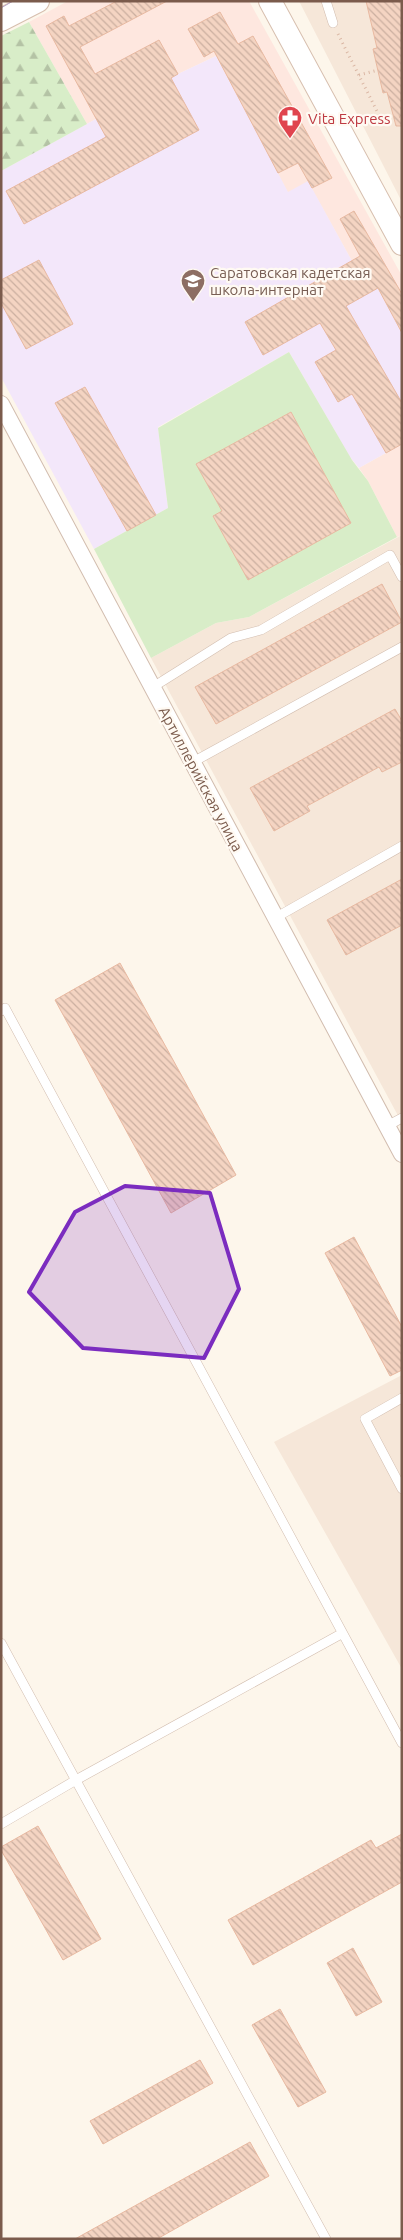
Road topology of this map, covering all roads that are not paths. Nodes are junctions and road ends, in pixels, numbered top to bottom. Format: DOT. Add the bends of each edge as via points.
graph roads {
  1 [pos="38,1"];
  2 [pos="270,1"];
  3 [pos="326,1"];
  4 [pos="1,20"];
  5 [pos="332,23"];
  6 [pos="402,244"];
  7 [pos="1,404"];
  8 [pos="402,577"];
  9 [pos="402,647"];
  10 [pos="153,687"];
  11 [pos="193,762"];
  12 [pos="402,846"];
  13 [pos="276,918"];
  14 [pos="3,1007"];
  15 [pos="402,1118"];
  16 [pos="386,1126"];
  17 [pos="402,1154"];
  18 [pos="402,1398"];
  19 [pos="402,1489"];
  20 [pos="341,1634"];
  21 [pos="1,1643"];
  22 [pos="402,1743"];
  23 [pos="76,1780"];
  24 [pos="1,1824"];
  25 [pos="326,2239"];
  1 -- 4 [label="main road"];
  2 -- 6 [label="main road"];
  3 -- 5 [label="lane"];
  7 -- 10 [label="street, Артиллерийская улица"];
  8 -- 10 [label="lane" via="390,555 261,630 231,638"];
  9 -- 11 [label="lane"];
  10 -- 11 [label="street, Артиллерийская улица"];
  11 -- 13 [label="street, Артиллерийская улица"];
  12 -- 13 [label="lane"];
  13 -- 16 [label="street, Артиллерийская улица"];
  14 -- 20 [label="lane"];
  15 -- 16 [label="lane"];
  16 -- 17 [label="street, Артиллерийская улица"];
  18 -- 19 [label="lane" via="365,1419"];
  20 -- 22 [label="lane"];
  20 -- 23 [label="lane"];
  21 -- 23 [label="lane"];
  23 -- 24 [label="lane"];
  23 -- 25 [label="lane"];
}
